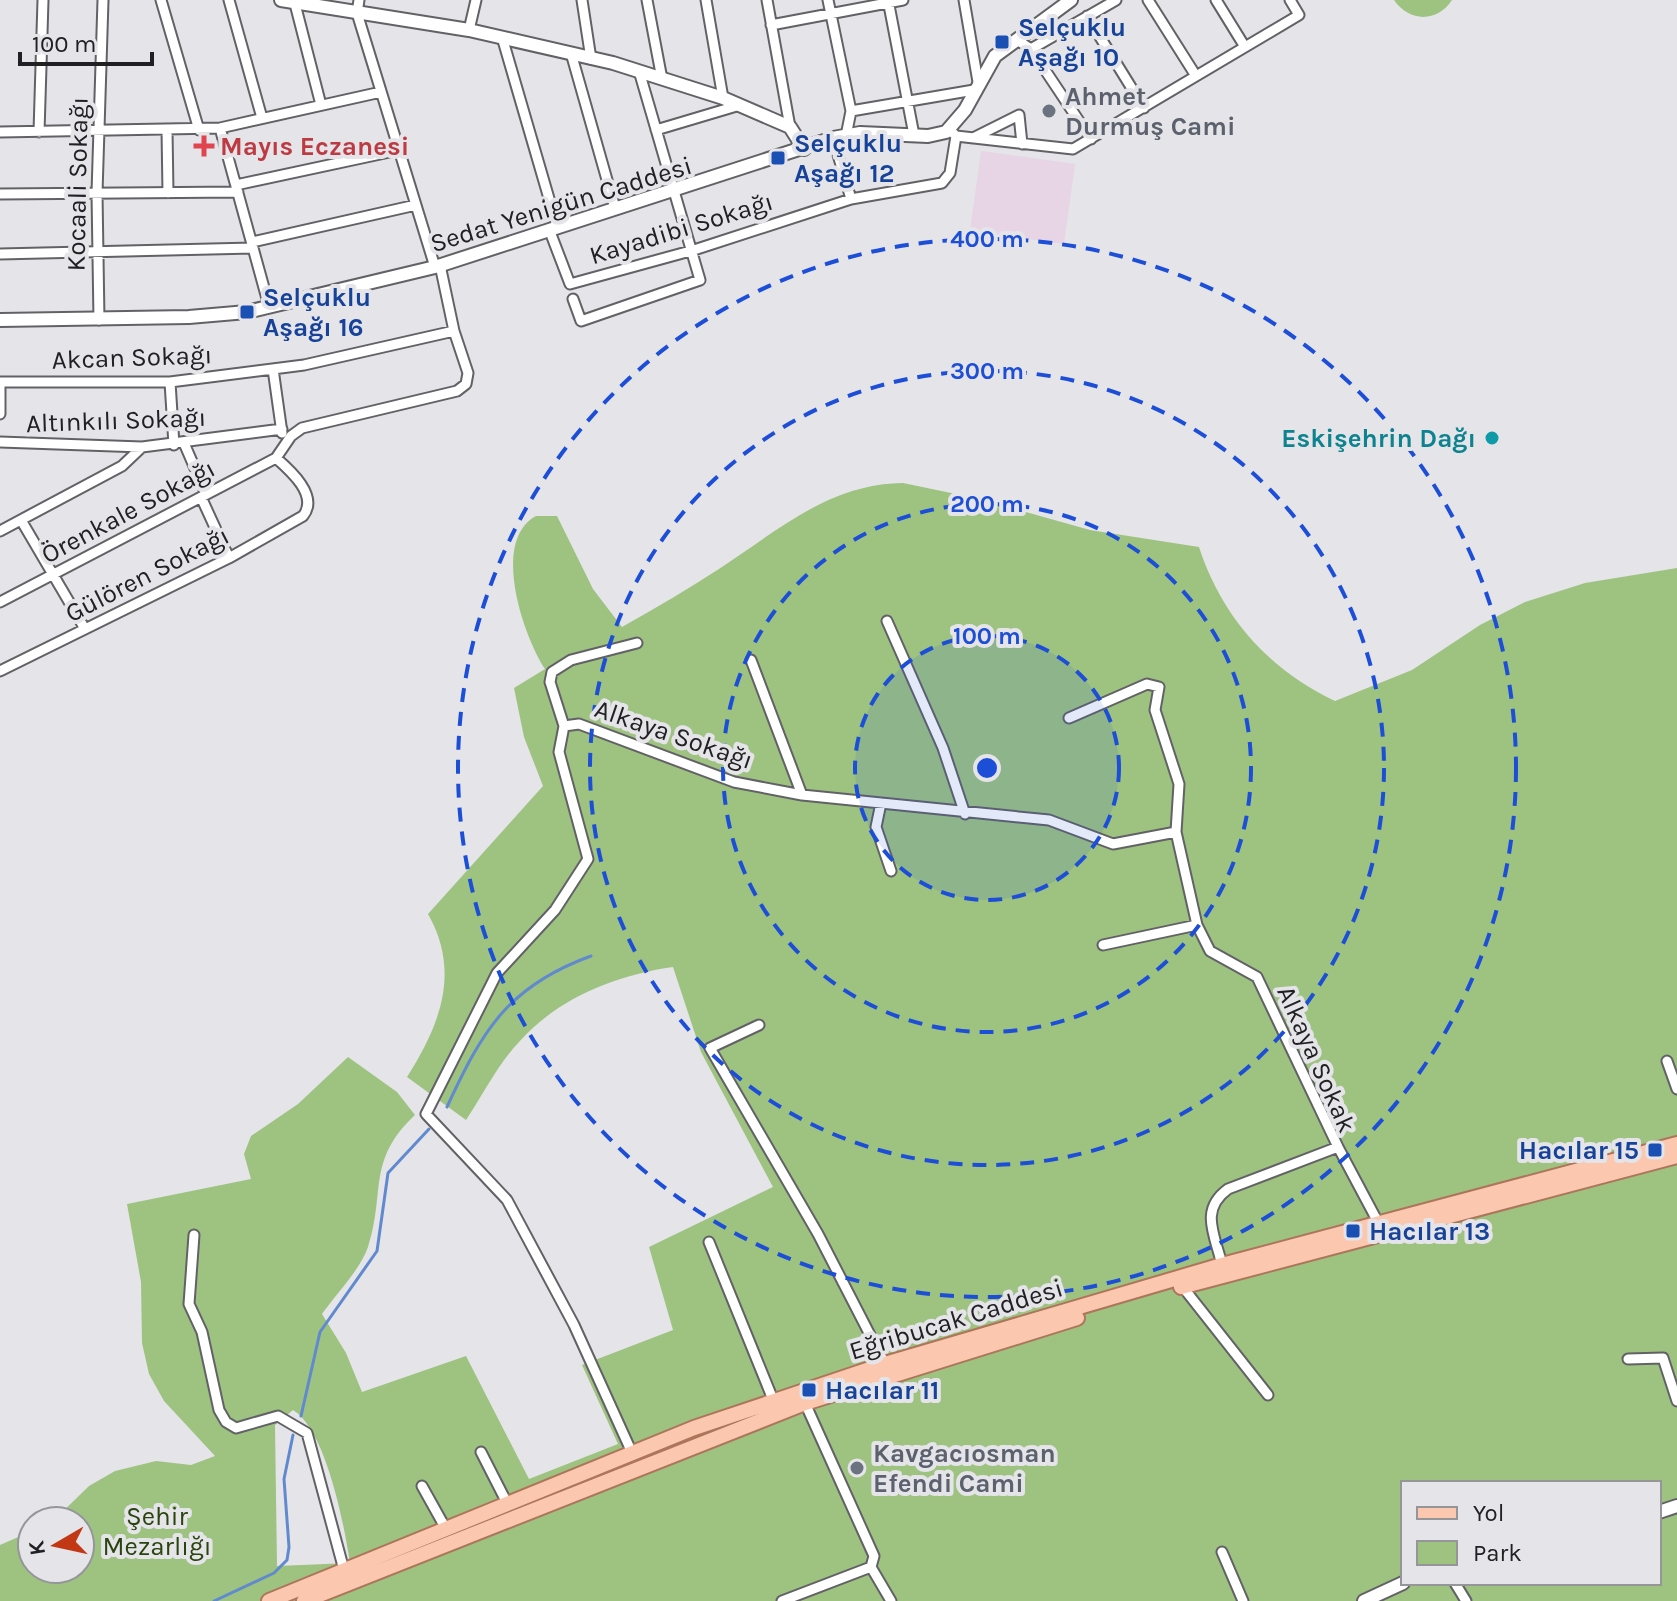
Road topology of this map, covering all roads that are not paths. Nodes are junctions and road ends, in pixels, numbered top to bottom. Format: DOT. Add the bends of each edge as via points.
graph roads {
  1 [pos="43,0"];
  2 [pos="103,0"];
  3 [pos="161,0"];
  4 [pos="229,0"];
  5 [pos="476,0"];
  6 [pos="582,0"];
  7 [pos="647,0"];
  8 [pos="706,0"];
  9 [pos="767,0"];
  10 [pos="828,0"];
  11 [pos="903,0"];
  12 [pos="964,0"];
  13 [pos="1071,0"];
  14 [pos="1116,0"];
  15 [pos="1148,0"];
  16 [pos="1216,0"];
  17 [pos="1290,0"];
  18 [pos="289,1"];
  19 [pos="888,1"];
  20 [pos="358,6"];
  21 [pos="831,13"];
  22 [pos="1087,16"];
  23 [pos="771,25"];
  24 [pos="469,30"];
  25 [pos="502,37"];
  26 [pos="1017,40"];
  27 [pos="1245,47"];
  28 [pos="1031,49"];
  29 [pos="571,53"];
  30 [pos="591,59"];
  31 [pos="639,71"];
  32 [pos="1196,76"];
  33 [pos="662,79"];
  34 [pos="976,86"];
  35 [pos="381,92"];
  36 [pos="723,98"];
  37 [pos="907,101"];
  38 [pos="321,105"];
  39 [pos="740,105"];
  40 [pos="1144,108"];
  41 [pos="851,111"];
  42 [pos="262,118"];
  43 [pos="790,127"];
  44 [pos="220,128"];
  45 [pos="167,130"];
  46 [pos="199,130"];
  47 [pos="656,130"];
  48 [pos="0,132"];
  49 [pos="39,132"];
  50 [pos="99,132"];
  51 [pos="953,133"];
  52 [pos="914,135"];
  53 [pos="839,137"];
  54 [pos="973,138"];
  55 [pos="1091,139"];
  56 [pos="1022,144"];
  57 [pos="804,149"];
  58 [pos="399,150"];
  59 [pos="237,189"];
  60 [pos="674,191"];
  61 [pos="97,193"];
  62 [pos="168,193"];
  63 [pos="0,194"];
  64 [pos="851,199"];
  65 [pos="416,205"];
  66 [pos="615,208"];
  67 [pos="553,228"];
  68 [pos="252,245"];
  69 [pos="694,250"];
  70 [pos="98,253"];
  71 [pos="0,254"];
  72 [pos="438,266"];
  73 [pos="573,299"];
  74 [pos="269,306"];
  75 [pos="0,320"];
  76 [pos="99,320"];
  77 [pos="454,331"];
  78 [pos="273,369"];
  79 [pos="0,382"];
  80 [pos="170,382"];
  81 [pos="0,414"];
  82 [pos="282,429"];
  83 [pos="0,442"];
  84 [pos="179,444"];
  85 [pos="283,444"];
  86 [pos="142,447"];
  87 [pos="276,458"];
  88 [pos="204,496"];
  89 [pos="21,520"];
  90 [pos="2,526"];
  91 [pos="229,558"];
  92 [pos="55,574"];
  93 [pos="0,602"];
  94 [pos="887,621"];
  95 [pos="85,629"];
  96 [pos="637,643"];
  97 [pos="751,660"];
  98 [pos="0,671"];
  99 [pos="1069,718"];
  100 [pos="564,726"];
  101 [pos="802,795"];
  102 [pos="881,803"];
  103 [pos="965,814"];
  104 [pos="1176,832"];
  105 [pos="891,871"];
  106 [pos="1197,925"];
  107 [pos="1103,945"];
  108 [pos="759,1025"];
  109 [pos="1667,1061"];
  110 [pos="1677,1089"];
  111 [pos="1677,1144"];
  112 [pos="1338,1147"];
  113 [pos="1677,1156"];
  114 [pos="1379,1224"];
  115 [pos="194,1235"];
  116 [pos="709,1242"];
  117 [pos="1222,1265"];
  118 [pos="1182,1286"];
  119 [pos="1628,1359"];
  120 [pos="885,1364"];
  121 [pos="1268,1395"];
  122 [pos="1677,1401"];
  123 [pos="774,1402"];
  124 [pos="805,1403"];
  125 [pos="481,1452"];
  126 [pos="633,1455"];
  127 [pos="422,1486"];
  128 [pos="508,1505"];
  129 [pos="446,1529"];
  130 [pos="1222,1552"];
  131 [pos="871,1567"];
  132 [pos="344,1570"];
  133 [pos="1401,1584"];
  134 [pos="269,1601"];
  135 [pos="304,1601"];
  136 [pos="782,1601"];
  137 [pos="891,1601"];
  138 [pos="1243,1601"];
  139 [pos="1364,1601"];
  1 -- 49 [label="street"];
  2 -- 50 [label="street, Kocaali Sokağı"];
  3 -- 46 [label="street"];
  4 -- 42 [label="street"];
  5 -- 24 [label="street"];
  6 -- 30 [label="street"];
  7 -- 33 [label="street"];
  8 -- 36 [label="street"];
  9 -- 23 [label="street"];
  10 -- 21 [label="street"];
  11 -- 19 [label="street"];
  12 -- 34 [label="street"];
  13 -- 26 [label="street"];
  14 -- 22 [label="street"];
  15 -- 32 [label="street"];
  16 -- 27 [label="street"];
  17 -- 27 [label="street" via="1299,15"];
  18 -- 20 [label="street"];
  18 -- 38 [label="street"];
  19 -- 21 [label="street"];
  19 -- 37 [label="street"];
  20 -- 24 [label="street"];
  20 -- 35 [label="street"];
  21 -- 23 [label="street"];
  21 -- 41 [label="street"];
  22 -- 28 [label="street"];
  22 -- 40 [label="street"];
  23 -- 43 [label="street"];
  24 -- 25 [label="street"];
  25 -- 29 [label="street"];
  25 -- 67 [label="street"];
  26 -- 28 [label="street"];
  26 -- 34 [label="street" via="995,56"];
  27 -- 32 [label="street"];
  28 -- 55 [label="street"];
  29 -- 30 [label="street"];
  29 -- 66 [label="street"];
  30 -- 31 [label="street"];
  31 -- 33 [label="street"];
  31 -- 47 [label="street"];
  32 -- 40 [label="street"];
  33 -- 36 [label="street"];
  34 -- 37 [label="street"];
  34 -- 51 [label="street"];
  35 -- 38 [label="street"];
  35 -- 58 [label="street"];
  36 -- 39 [label="street"];
  37 -- 41 [label="street"];
  37 -- 52 [label="street"];
  38 -- 42 [label="street"];
  39 -- 43 [label="street"];
  39 -- 47 [label="street"];
  40 -- 55 [label="street"];
  41 -- 53 [label="street"];
  42 -- 44 [label="street"];
  43 -- 57 [label="street"];
  44 -- 46 [label="street"];
  44 -- 59 [label="street"];
  45 -- 46 [label="street"];
  45 -- 50 [label="street"];
  45 -- 62 [label="street"];
  47 -- 60 [label="street"];
  48 -- 49 [label="street"];
  49 -- 50 [label="street"];
  50 -- 61 [label="street, Kocaali Sokağı"];
  51 -- 52 [label="street, Sedat Yenigün Caddesi"];
  51 -- 54 [label="street"];
  51 -- 64 [label="street, Kayadibi Sokağı" via="950,173 942,183"];
  52 -- 53 [label="street, Sedat Yenigün Caddesi"];
  53 -- 57 [label="street, Sedat Yenigün Caddesi"];
  53 -- 64 [label="street"];
  54 -- 56 [label="street"];
  54 -- 56 [label="street" via="1019,115"];
  55 -- 56 [label="street" via="1073,149"];
  57 -- 60 [label="street, Sedat Yenigün Caddesi"];
  58 -- 59 [label="street"];
  58 -- 65 [label="street"];
  59 -- 62 [label="street"];
  59 -- 68 [label="street"];
  60 -- 66 [label="street, Sedat Yenigün Caddesi"];
  60 -- 69 [label="street"];
  61 -- 62 [label="street"];
  61 -- 63 [label="street"];
  61 -- 70 [label="street, Kocaali Sokağı"];
  64 -- 69 [label="street, Kayadibi Sokağı"];
  65 -- 68 [label="street"];
  65 -- 72 [label="street"];
  66 -- 67 [label="street, Sedat Yenigün Caddesi"];
  67 -- 69 [label="street, Kayadibi Sokağı" via="570,284"];
  67 -- 72 [label="street, Sedat Yenigün Caddesi"];
  68 -- 70 [label="street"];
  68 -- 74 [label="street"];
  69 -- 73 [label="street" via="701,278 697,284 581,321"];
  70 -- 71 [label="street"];
  70 -- 76 [label="street, Kocaali Sokağı"];
  72 -- 74 [label="street, Sedat Yenigün Caddesi"];
  72 -- 77 [label="street"];
  74 -- 76 [label="street, Sedat Yenigün Caddesi" via="189,317"];
  75 -- 76 [label="street, Sedat Yenigün Caddesi"];
  77 -- 78 [label="street, Akcan Sokağı"];
  77 -- 85 [label="street" via="468,373 462,389 302,428"];
  78 -- 80 [label="street, Akcan Sokağı"];
  78 -- 82 [label="street"];
  79 -- 80 [label="street, Akcan Sokağı"];
  79 -- 81 [label="street"];
  80 -- 84 [label="street"];
  82 -- 84 [label="street, Altınkılı Sokağı"];
  82 -- 85 [label="street"];
  83 -- 86 [label="street, Altınkılı Sokağı"];
  84 -- 86 [label="street, Altınkılı Sokağı"];
  84 -- 88 [label="street"];
  85 -- 87 [label="street"];
  86 -- 89 [label="street" via="122,466"];
  87 -- 88 [label="street, Örenkale Sokağı"];
  87 -- 91 [label="street, Gülören Sokağı" via="303,489 308,509"];
  88 -- 91 [label="street"];
  88 -- 92 [label="street, Örenkale Sokağı"];
  89 -- 90 [label="street"];
  89 -- 92 [label="street"];
  91 -- 95 [label="street, Gülören Sokağı"];
  92 -- 93 [label="street, Örenkale Sokağı"];
  92 -- 95 [label="street"];
  94 -- 103 [label="street" via="943,748"];
  95 -- 98 [label="street, Gülören Sokağı"];
  96 -- 100 [label="street" via="571,660 552,672 550,682"];
  97 -- 101 [label="street"];
  99 -- 104 [label="street, Alkaya Sokak" via="1147,684 1158,685 1155,710 1179,784"];
  100 -- 101 [label="street, Alkaya Sokağı" via="579,724 734,782"];
  100 -- 126 [label="street, Alkaya Sokağı" via="559,752 588,859 555,910 497,973 426,1114 507,1200 574,1325"];
  101 -- 102 [label="street, Alkaya Sokağı"];
  102 -- 103 [label="street, Alkaya Sokağı"];
  102 -- 105 [label="street" via="876,827"];
  103 -- 104 [label="street, Alkaya Sokağı" via="1049,820 1113,844"];
  104 -- 106 [label="street, Alkaya Sokak"];
  106 -- 107 [label="street"];
  106 -- 112 [label="street, Alkaya Sokak" via="1210,951 1257,977"];
  108 -- 120 [label="street" via="710,1048 818,1234"];
  109 -- 110 [label="street"];
  111 -- 114 [label="main road, Eğribucak Caddesi"];
  112 -- 114 [label="street"];
  112 -- 117 [label="street, Alkaya Sokak" via="1218,1197 1210,1211"];
  113 -- 118 [label="main road, Eğribucak Caddesi"];
  114 -- 117 [label="main road, Eğribucak Caddesi"];
  115 -- 132 [label="street" via="189,1304 202,1332 219,1410 236,1428 278,1416 307,1433"];
  116 -- 123 [label="street"];
  117 -- 120 [label="main road, Eğribucak Caddesi"];
  118 -- 121 [label="street"];
  118 -- 124 [label="main road, Eğribucak Caddesi"];
  119 -- 122 [label="street" via="1663,1358"];
  120 -- 123 [label="main road, Eğribucak Caddesi"];
  123 -- 126 [label="main road, Eğribucak Caddesi"];
  124 -- 131 [label="street" via="874,1556"];
  124 -- 135 [label="main road, Eğribucak Caddesi"];
  125 -- 128 [label="street"];
  126 -- 128 [label="main road, Eğribucak Caddesi"];
  127 -- 129 [label="street"];
  128 -- 129 [label="main road, Eğribucak Caddesi"];
  129 -- 132 [label="main road, Eğribucak Caddesi"];
  130 -- 138 [label="street"];
  131 -- 136 [label="street"];
  131 -- 137 [label="street"];
  132 -- 134 [label="main road, Eğribucak Caddesi"];
  133 -- 139 [label="street"];
}
